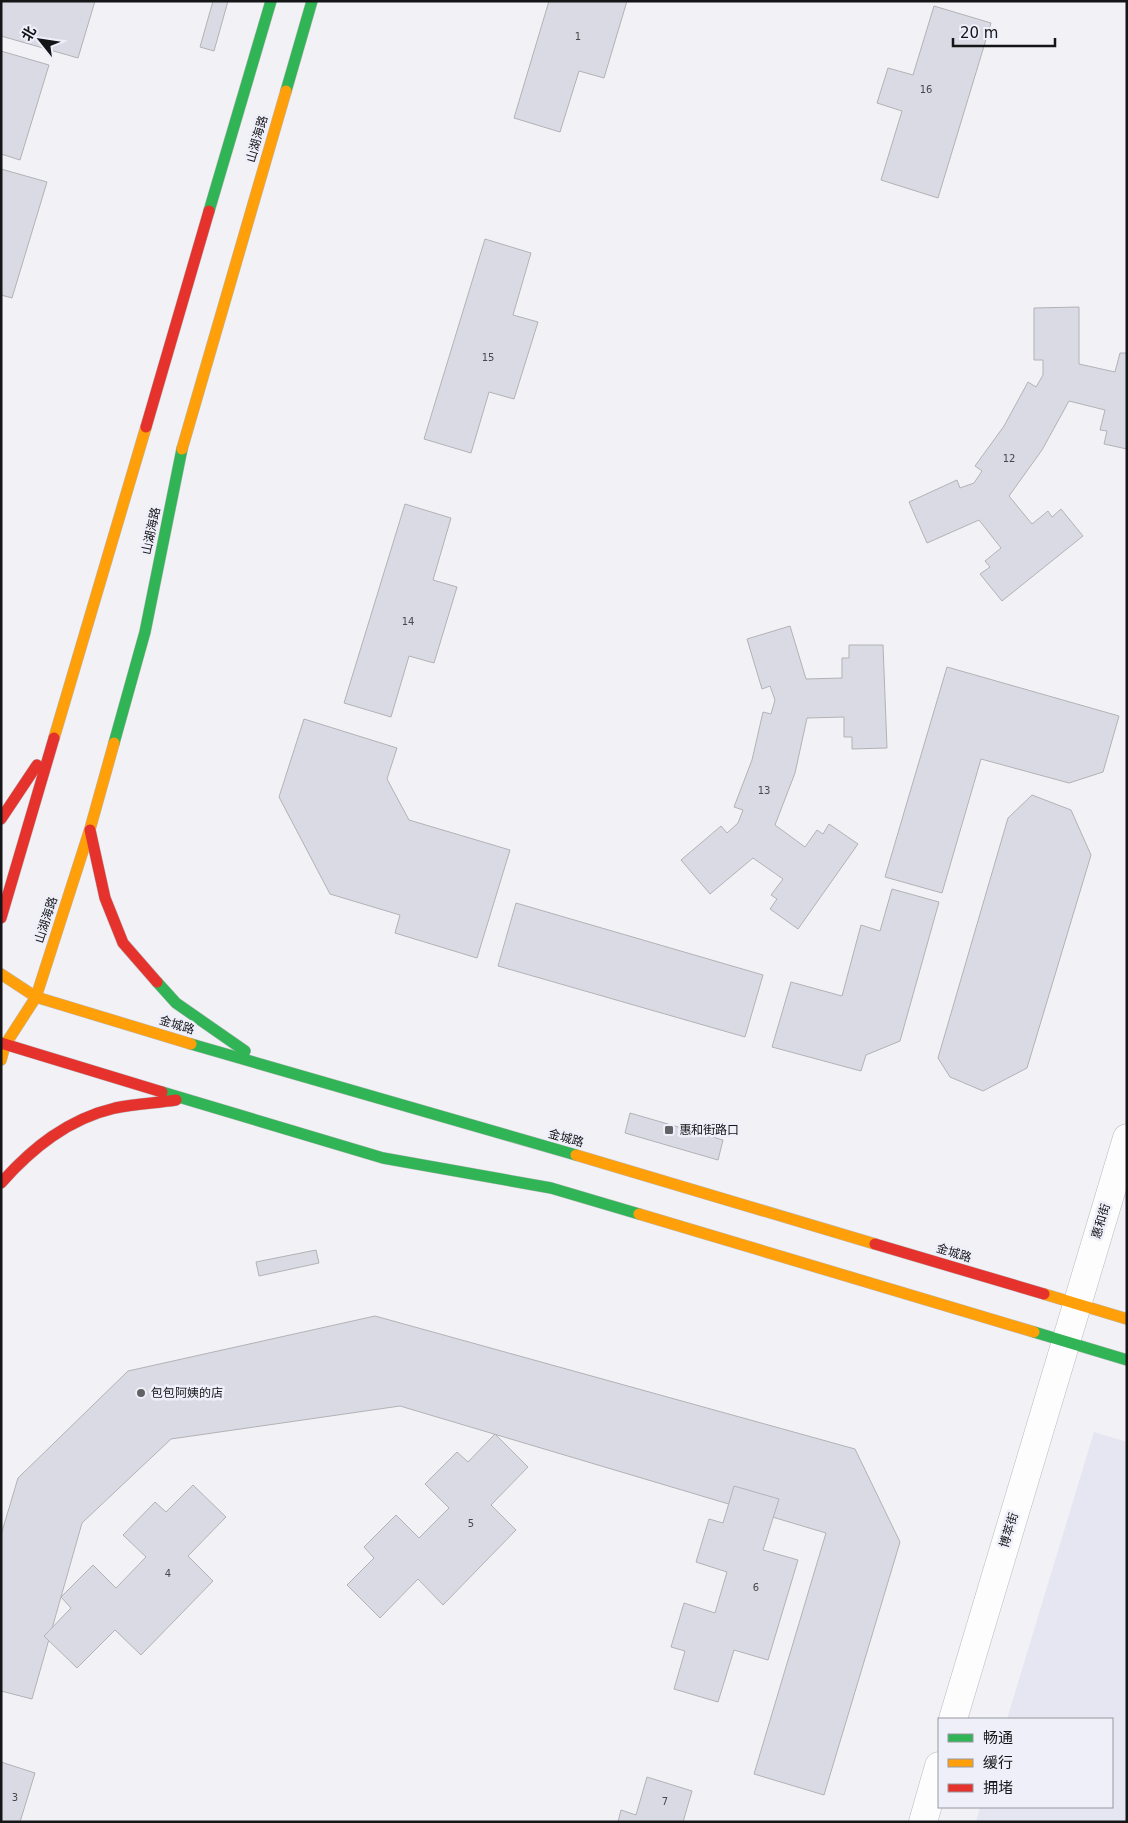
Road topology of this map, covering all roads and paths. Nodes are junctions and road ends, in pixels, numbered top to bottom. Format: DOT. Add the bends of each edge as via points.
graph roads {
  1 [pos="271,1"];
  2 [pos="312,1"];
  3 [pos="54,738"];
  4 [pos="1,819"];
  5 [pos="90,829"];
  6 [pos="1,918"];
  7 [pos="1,974"];
  8 [pos="36,997"];
  9 [pos="3,1044"];
  10 [pos="1,1060"];
  11 [pos="266,1066"];
  12 [pos="188,1099"];
  13 [pos="1127,1138"];
  14 [pos="1,1183"];
  15 [pos="1077,1304"];
  16 [pos="1127,1319"];
  17 [pos="1066,1342"];
  18 [pos="1127,1360"];
  19 [pos="953,1718"];
  20 [pos="938,1770"];
  21 [pos="923,1822"];
  1 -- 3 [label="street, 山湖海路"];
  2 -- 5 [label="street, 山湖海路" via="185,436 145,632"];
  3 -- 4 [label="street"];
  3 -- 6 [label="street, 山湖海路"];
  5 -- 8 [label="street, 山湖海路"];
  5 -- 11 [label="street" via="105,898 123,943 176,1003"];
  7 -- 8 [label="street, 金城路"];
  8 -- 9 [label="street, 山湖海路"];
  8 -- 11 [label="street, 金城路"];
  9 -- 10 [label="street, 山湖海路"];
  9 -- 12 [label="street"];
  11 -- 15 [label="street, 金城路"];
  12 -- 14 [label="street" via="114,1108 66,1126 25,1155"];
  12 -- 17 [label="street" via="383,1158 551,1188"];
  13 -- 15 [label="street, 惠和街"];
  15 -- 16 [label="street, 金城路"];
  15 -- 17 [label="street, 惠和街"];
  17 -- 18 [label="street"];
  17 -- 19 [label="street, 博萃街"];
  20 -- 21 [label="street"];
}
